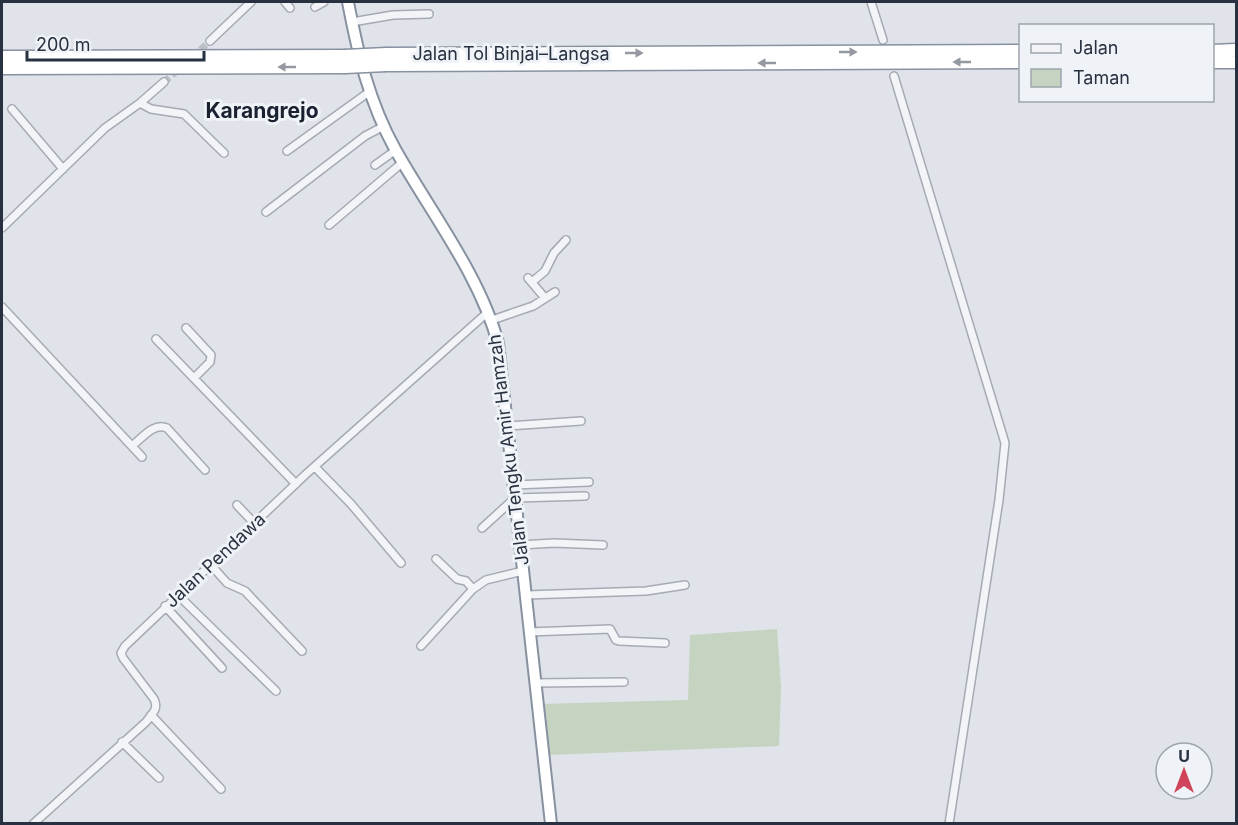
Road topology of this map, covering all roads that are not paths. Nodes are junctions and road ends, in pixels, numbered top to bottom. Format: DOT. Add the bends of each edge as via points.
graph roads {
  1 [pos="251,2"];
  2 [pos="285,2"];
  3 [pos="324,2"];
  4 [pos="348,2"];
  5 [pos="871,2"];
  6 [pos="315,7"];
  7 [pos="290,8"];
  8 [pos="429,14"];
  9 [pos="352,22"];
  10 [pos="883,40"];
  11 [pos="210,41"];
  12 [pos="1236,50"];
  13 [pos="1019,51"];
  14 [pos="1214,51"];
  15 [pos="2,57"];
  16 [pos="704,58"];
  17 [pos="345,61"];
  18 [pos="1019,62"];
  19 [pos="1214,62"];
  20 [pos="1236,62"];
  21 [pos="2,68"];
  22 [pos="894,76"];
  23 [pos="164,82"];
  24 [pos="369,92"];
  25 [pos="140,103"];
  26 [pos="12,109"];
  27 [pos="384,126"];
  28 [pos="396,150"];
  29 [pos="287,151"];
  30 [pos="224,153"];
  31 [pos="403,162"];
  32 [pos="375,165"];
  33 [pos="63,169"];
  34 [pos="266,212"];
  35 [pos="329,225"];
  36 [pos="2,228"];
  37 [pos="566,240"];
  38 [pos="555,292"];
  39 [pos="545,298"];
  40 [pos="2,308"];
  41 [pos="490,316"];
  42 [pos="186,328"];
  43 [pos="156,339"];
  44 [pos="194,378"];
  45 [pos="581,421"];
  46 [pos="508,426"];
  47 [pos="132,447"];
  48 [pos="142,457"];
  49 [pos="315,466"];
  50 [pos="205,470"];
  51 [pos="589,482"];
  52 [pos="296,484"];
  53 [pos="514,485"];
  54 [pos="585,496"];
  55 [pos="515,498"];
  56 [pos="237,505"];
  57 [pos="254,523"];
  58 [pos="482,528"];
  59 [pos="520,544"];
  60 [pos="603,545"];
  61 [pos="436,559"];
  62 [pos="401,562"];
  63 [pos="210,564"];
  64 [pos="523,571"];
  65 [pos="685,585"];
  66 [pos="473,589"];
  67 [pos="178,595"];
  68 [pos="526,595"];
  69 [pos="165,606"];
  70 [pos="529,632"];
  71 [pos="665,643"];
  72 [pos="421,646"];
  73 [pos="302,651"];
  74 [pos="222,668"];
  75 [pos="624,682"];
  76 [pos="535,683"];
  77 [pos="276,691"];
  78 [pos="151,715"];
  79 [pos="122,742"];
  80 [pos="159,778"];
  81 [pos="221,789"];
  82 [pos="33,824"];
  83 [pos="550,824"];
  84 [pos="949,824"];
  1 -- 11 [label="street"];
  2 -- 7 [label="street"];
  3 -- 6 [label="street"];
  4 -- 9 [label="highway, Jalan Tengku Amir Hamzah"];
  5 -- 10 [label="street"];
  8 -- 9 [label="street"];
  9 -- 24 [label="highway, Jalan Tengku Amir Hamzah"];
  12 -- 14 [label="highway"];
  16 -- 13 [label="highway, Jalan Tol Binjai–Langsa, one-way"];
  15 -- 17 [label="highway, Jalan Tol Binjai–Langsa"];
  16 -- 17 [label="highway, Jalan Tol Binjai–Langsa, bridge"];
  18 -- 16 [label="highway, Jalan Tol Binjai–Langsa, one-way"];
  17 -- 21 [label="highway, Jalan Tol Binjai–Langsa, one-way"];
  19 -- 20 [label="highway"];
  22 -- 84 [label="street" via="1005,443"];
  23 -- 25 [label="street"];
  24 -- 27 [label="highway, Jalan Tengku Amir Hamzah"];
  24 -- 29 [label="street"];
  25 -- 30 [label="street" via="151,109 184,114"];
  25 -- 33 [label="street" via="105,128"];
  26 -- 33 [label="street"];
  27 -- 28 [label="highway, Jalan Tengku Amir Hamzah"];
  27 -- 34 [label="street" via="365,136"];
  28 -- 31 [label="highway, Jalan Tengku Amir Hamzah"];
  28 -- 32 [label="street"];
  31 -- 35 [label="street"];
  31 -- 41 [label="highway, Jalan Tengku Amir Hamzah"];
  33 -- 36 [label="street"];
  37 -- 39 [label="street" via="545,271 530,280"];
  38 -- 39 [label="street"];
  39 -- 41 [label="street" via="526,309"];
  40 -- 47 [label="street"];
  41 -- 46 [label="highway, Jalan Tengku Amir Hamzah" via="502,362"];
  41 -- 49 [label="street, Jalan Pendawa"];
  42 -- 44 [label="street" via="211,355 210,362"];
  43 -- 44 [label="street"];
  44 -- 52 [label="street"];
  45 -- 46 [label="street"];
  46 -- 53 [label="highway, Jalan Tengku Amir Hamzah"];
  47 -- 48 [label="street"];
  47 -- 50 [label="street" via="152,429 163,426"];
  49 -- 52 [label="street, Jalan Pendawa"];
  49 -- 62 [label="street"];
  51 -- 53 [label="street"];
  52 -- 57 [label="street, Jalan Pendawa"];
  53 -- 55 [label="highway, Jalan Tengku Amir Hamzah"];
  54 -- 55 [label="street"];
  55 -- 58 [label="street"];
  55 -- 59 [label="highway, Jalan Tengku Amir Hamzah"];
  56 -- 57 [label="street"];
  57 -- 63 [label="street, Jalan Pendawa"];
  59 -- 60 [label="street"];
  59 -- 64 [label="highway, Jalan Tengku Amir Hamzah"];
  61 -- 66 [label="street"];
  63 -- 67 [label="street, Jalan Pendawa"];
  63 -- 73 [label="street" via="228,583 245,591"];
  64 -- 66 [label="street" via="486,580"];
  64 -- 68 [label="highway, Jalan Tengku Amir Hamzah"];
  65 -- 68 [label="street" via="646,591"];
  66 -- 72 [label="street"];
  67 -- 69 [label="street, Jalan Pendawa"];
  67 -- 77 [label="street"];
  68 -- 70 [label="highway, Jalan Tengku Amir Hamzah"];
  69 -- 74 [label="street"];
  69 -- 78 [label="street, Jalan Pendawa" via="121,653 156,703"];
  70 -- 71 [label="street" via="609,629 616,640"];
  70 -- 76 [label="highway, Jalan Tengku Amir Hamzah"];
  75 -- 76 [label="street"];
  76 -- 83 [label="highway, Jalan Tengku Amir Hamzah"];
  78 -- 79 [label="street"];
  78 -- 81 [label="street"];
  79 -- 80 [label="street"];
  79 -- 82 [label="street"];
}
